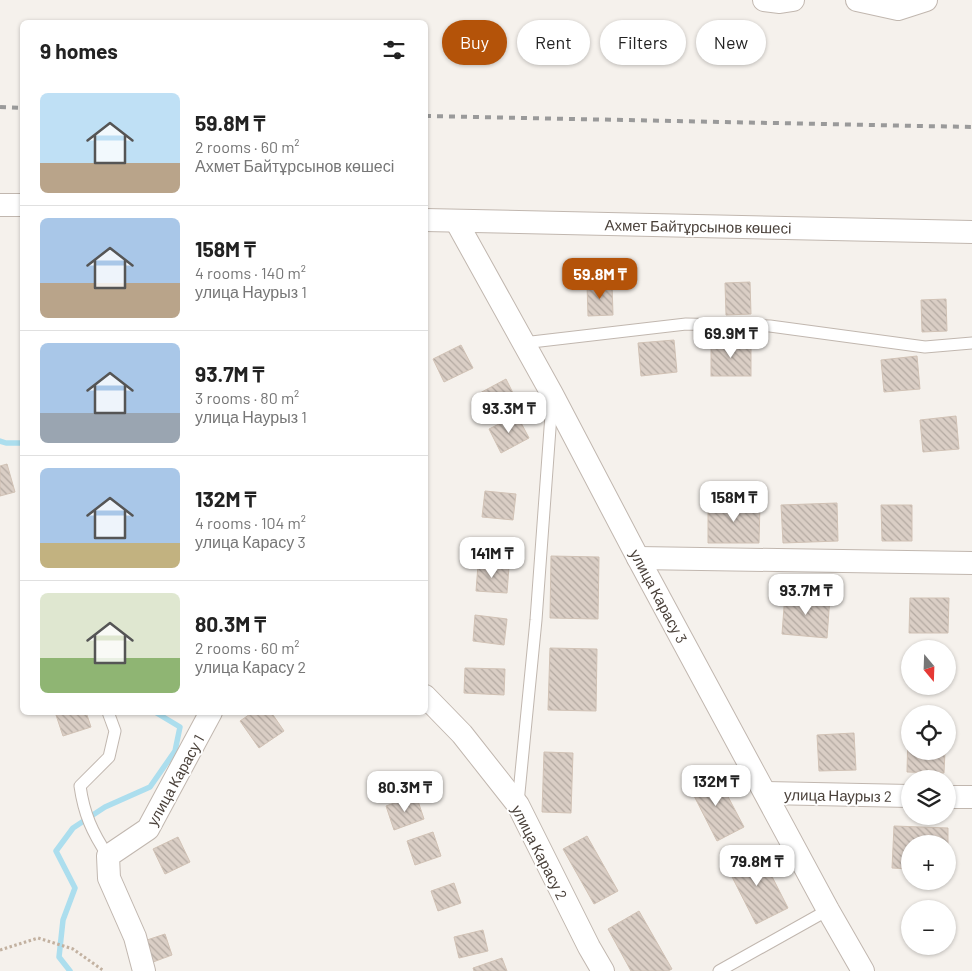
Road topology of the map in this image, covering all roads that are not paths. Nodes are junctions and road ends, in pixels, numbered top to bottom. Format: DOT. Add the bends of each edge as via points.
graph roads {
  1 [pos="764,0"];
  2 [pos="793,0"];
  3 [pos="857,0"];
  4 [pos="926,0"];
  5 [pos="0,205"];
  6 [pos="20,205"];
  7 [pos="428,220"];
  8 [pos="456,221"];
  9 [pos="972,232"];
  10 [pos="972,343"];
  11 [pos="524,344"];
  12 [pos="552,394"];
  13 [pos="638,558"];
  14 [pos="972,563"];
  15 [pos="428,699"];
  16 [pos="109,715"];
  17 [pos="209,715"];
  18 [pos="766,793"];
  19 [pos="901,796"];
  20 [pos="956,797"];
  21 [pos="972,797"];
  22 [pos="518,805"];
  23 [pos="108,856"];
  24 [pos="828,910"];
  25 [pos="144,971"];
  26 [pos="603,971"];
  27 [pos="719,971"];
  28 [pos="863,971"];
  1 -- 2 [label="street"];
  3 -- 4 [label="street" via="898,9"];
  5 -- 6 [label="street"];
  7 -- 8 [label="street, Ахмет Байтұрсынов көшесі"];
  8 -- 9 [label="street, Ахмет Байтұрсынов көшесі"];
  8 -- 11 [label="street, улица Карасу 3"];
  10 -- 11 [label="lane" via="925,347 770,326 686,324"];
  11 -- 12 [label="street, улица Карасу 3"];
  12 -- 13 [label="street, улица Карасу 3"];
  12 -- 22 [label="lane" via="536,620"];
  13 -- 14 [label="street"];
  13 -- 18 [label="street, улица Карасу 3"];
  15 -- 22 [label="street, улица Карасу 2" via="462,734"];
  16 -- 23 [label="lane" via="116,731 109,757 80,786 92,832"];
  17 -- 23 [label="street, улица Карасу 1" via="148,830"];
  18 -- 19 [label="street, улица Наурыз 2"];
  18 -- 24 [label="street, улица Карасу 3"];
  20 -- 21 [label="street"];
  22 -- 26 [label="street, улица Карасу 2"];
  23 -- 25 [label="street" via="109,878 135,937"];
  24 -- 27 [label="lane"];
  24 -- 28 [label="street, улица Карасу 3"];
}
